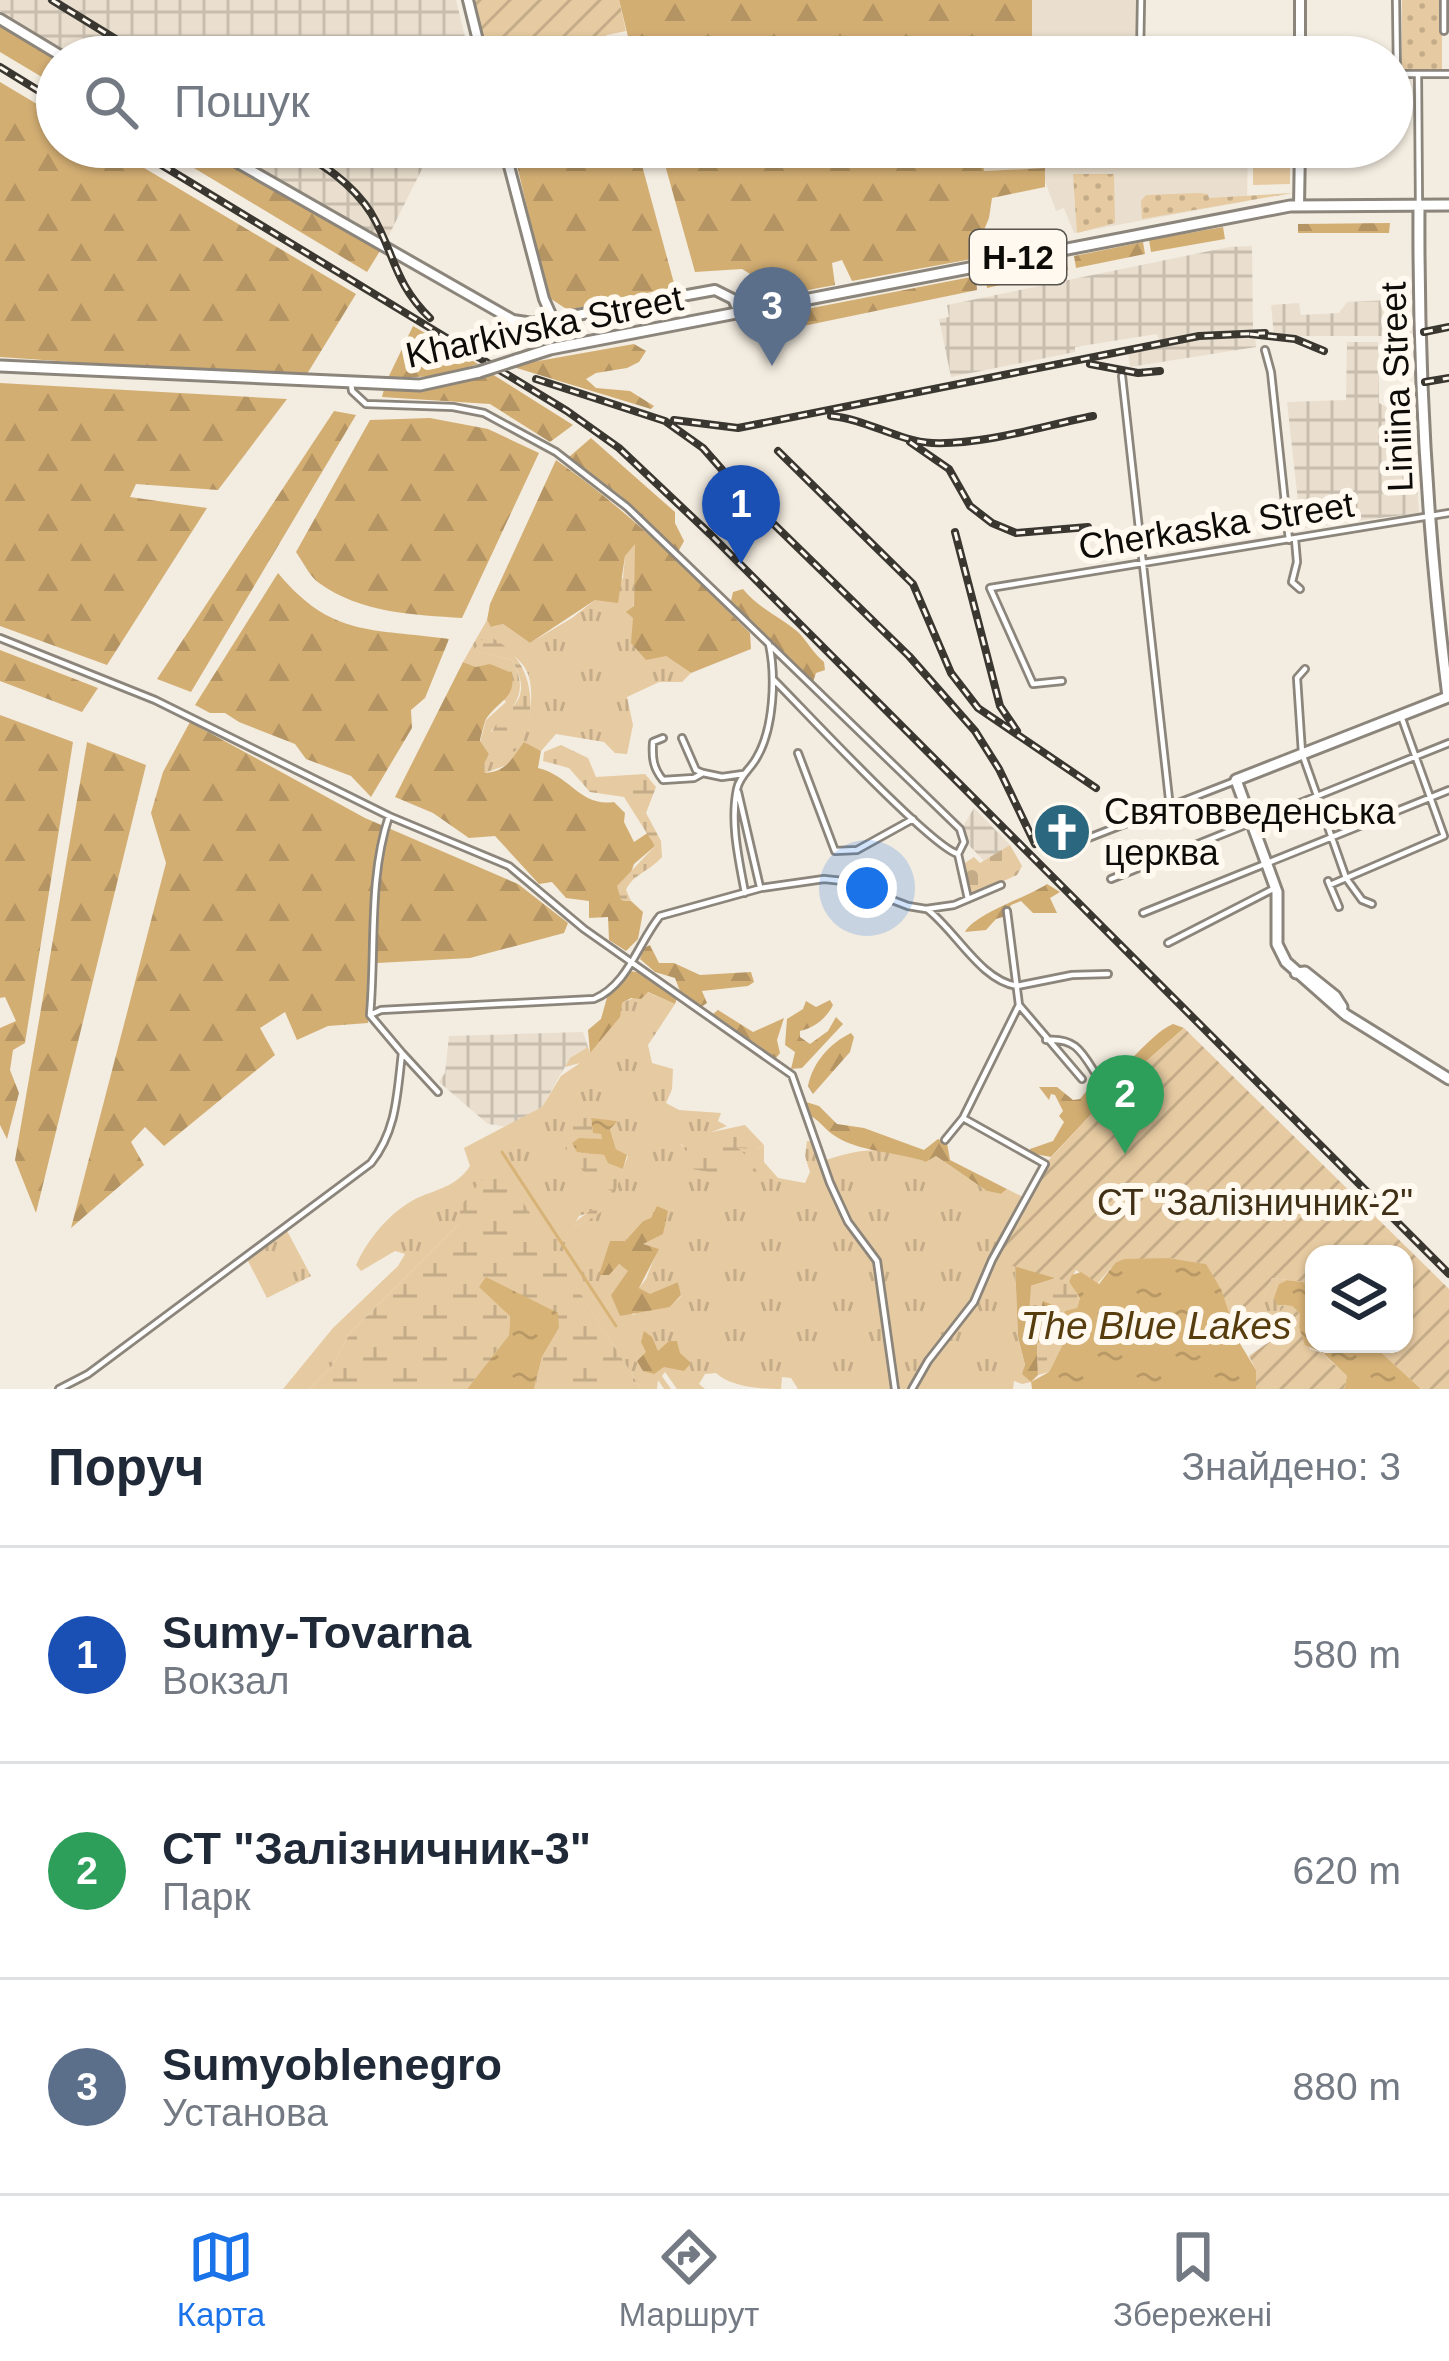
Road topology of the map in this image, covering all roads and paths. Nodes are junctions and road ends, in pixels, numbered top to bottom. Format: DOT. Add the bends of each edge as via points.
graph roads {
  1 [pos="468,0"];
  2 [pos="1141,0"];
  3 [pos="1300,0"];
  4 [pos="1396,0"];
  5 [pos="1444,0"];
  6 [pos="0,19"];
  7 [pos="1444,31"];
  8 [pos="477,36"];
  9 [pos="1140,36"];
  10 [pos="1300,36"];
  11 [pos="1395,36"];
  12 [pos="36,41"];
  13 [pos="1413,74"];
  14 [pos="1418,74"];
  15 [pos="1449,74"];
  16 [pos="247,168"];
  17 [pos="510,168"];
  18 [pos="1300,168"];
  19 [pos="1449,205"];
  20 [pos="1299,206"];
  21 [pos="1419,206"];
  22 [pos="740,314"];
  23 [pos="553,319"];
  24 [pos="1265,350"];
  25 [pos="0,366"];
  26 [pos="1122,376"];
  27 [pos="351,383"];
  28 [pos="1449,513"];
  29 [pos="1428,520"];
  30 [pos="1292,539"];
  31 [pos="1142,562"];
  32 [pos="1300,589"];
  33 [pos="0,638"];
  34 [pos="770,644"];
  35 [pos="1305,669"];
  36 [pos="772,678"];
  37 [pos="1062,680"];
  38 [pos="1448,697"];
  39 [pos="1400,714"];
  40 [pos="663,738"];
  41 [pos="682,738"];
  42 [pos="1449,743"];
  43 [pos="798,753"];
  44 [pos="1302,753"];
  45 [pos="1417,756"];
  46 [pos="703,773"];
  47 [pos="743,774"];
  48 [pos="1236,780"];
  49 [pos="737,787"];
  50 [pos="1449,790"];
  51 [pos="1317,795"];
  52 [pos="1432,797"];
  53 [pos="1170,808"];
  54 [pos="389,816"];
  55 [pos="913,819"];
  56 [pos="1252,822"];
  57 [pos="1334,837"];
  58 [pos="1078,842"];
  59 [pos="958,854"];
  60 [pos="1267,863"];
  61 [pos="1346,878"];
  62 [pos="1111,879"];
  63 [pos="1001,885"];
  64 [pos="761,888"];
  65 [pos="1276,888"];
  66 [pos="745,893"];
  67 [pos="968,898"];
  68 [pos="1372,904"];
  69 [pos="1339,907"];
  70 [pos="926,909"];
  71 [pos="1007,911"];
  72 [pos="1143,913"];
  73 [pos="1168,943"];
  74 [pos="632,962"];
  75 [pos="1108,974"];
  76 [pos="1008,985"];
  77 [pos="1017,986"];
  78 [pos="1017,995"];
  79 [pos="1019,1005"];
  80 [pos="370,1015"];
  81 [pos="1046,1040"];
  82 [pos="402,1053"];
  83 [pos="1449,1078"];
  84 [pos="1082,1079"];
  85 [pos="1099,1079"];
  86 [pos="438,1092"];
  87 [pos="963,1118"];
  88 [pos="945,1140"];
  89 [pos="59,1389"];
  90 [pos="895,1389"];
  91 [pos="912,1389"];
  1 -- 8 [label="street"];
  2 -- 9 [label="street"];
  3 -- 10 [label="street"];
  4 -- 11 [label="street"];
  5 -- 7 [label="street"];
  6 -- 12 [label="street"];
  13 -- 14 [label="street"];
  14 -- 15 [label="street"];
  14 -- 21 [label="street, Liniina Street"];
  16 -- 23 [label="street" via="513,320"];
  17 -- 23 [label="street"];
  18 -- 20 [label="street"];
  19 -- 21 [label="main road, Kharkivska Street"];
  20 -- 21 [label="main road, Kharkivska Street / Н-12"];
  20 -- 22 [label="main road, Kharkivska Street / Н-12"];
  21 -- 29 [label="main road, Liniina Street"];
  22 -- 23 [label="street" via="716,290"];
  22 -- 27 [label="main road, Kharkivska Street / Н-12, bridge" via="550,349 420,385"];
  24 -- 30 [label="street"];
  25 -- 27 [label="main road, Kharkivska Street / Н-12"];
  26 -- 31 [label="street"];
  27 -- 34 [label="street" via="367,404 484,413 556,452 627,507"];
  28 -- 29 [label="street, Cherkaska Street"];
  29 -- 30 [label="street, Cherkaska Street"];
  29 -- 38 [label="main road, Liniina Street"];
  30 -- 31 [label="street, Cherkaska Street"];
  30 -- 32 [label="street" via="1292,582"];
  31 -- 37 [label="street, Cherkaska Street" via="990,588 1034,684"];
  31 -- 53 [label="street"];
  33 -- 54 [label="street" via="155,700"];
  34 -- 36 [label="street"];
  34 -- 59 [label="street" via="960,829"];
  35 -- 44 [label="street" via="1297,679"];
  36 -- 47 [label="street" via="764,740"];
  36 -- 55 [label="street"];
  38 -- 39 [label="main road"];
  39 -- 44 [label="main road"];
  39 -- 45 [label="street"];
  40 -- 46 [label="street" via="652,753 663,780"];
  41 -- 46 [label="street"];
  42 -- 45 [label="street"];
  43 -- 55 [label="street" via="835,850 857,850"];
  44 -- 48 [label="main road"];
  44 -- 51 [label="street"];
  45 -- 51 [label="street"];
  45 -- 52 [label="street"];
  46 -- 47 [label="street"];
  47 -- 49 [label="street"];
  48 -- 53 [label="street"];
  48 -- 56 [label="main road"];
  49 -- 64 [label="street"];
  49 -- 66 [label="street"];
  50 -- 52 [label="street"];
  51 -- 56 [label="street"];
  51 -- 57 [label="street"];
  52 -- 57 [label="street"];
  52 -- 61 [label="street" via="1442,838"];
  53 -- 58 [label="street"];
  54 -- 74 [label="street" via="509,866"];
  54 -- 80 [label="street" via="370,943"];
  55 -- 59 [label="street"];
  56 -- 60 [label="main road"];
  56 -- 62 [label="street"];
  57 -- 60 [label="street"];
  57 -- 61 [label="street"];
  59 -- 67 [label="street"];
  60 -- 65 [label="main road"];
  60 -- 72 [label="street"];
  61 -- 68 [label="street"];
  61 -- 69 [label="street" via="1329,883"];
  63 -- 67 [label="street"];
  64 -- 66 [label="street"];
  64 -- 70 [label="street" via="843,881"];
  65 -- 73 [label="street"];
  65 -- 83 [label="main road" via="1277,944 1296,973 1346,1015"];
  66 -- 74 [label="street" via="660,916"];
  67 -- 70 [label="street"];
  70 -- 76 [label="street"];
  71 -- 77 [label="street"];
  74 -- 80 [label="street" via="594,999"];
  74 -- 90 [label="street" via="792,1076 830,1183 877,1261"];
  75 -- 77 [label="street"];
  76 -- 77 [label="street"];
  76 -- 78 [label="street"];
  77 -- 78 [label="street"];
  78 -- 79 [label="street"];
  79 -- 81 [label="street"];
  79 -- 87 [label="street"];
  80 -- 82 [label="street"];
  81 -- 84 [label="street"];
  81 -- 85 [label="street" via="1074,1044"];
  82 -- 86 [label="street"];
  82 -- 89 [label="street" via="393,1125 371,1163"];
  87 -- 88 [label="street"];
  87 -- 91 [label="street" via="1046,1164 974,1302"];
}
